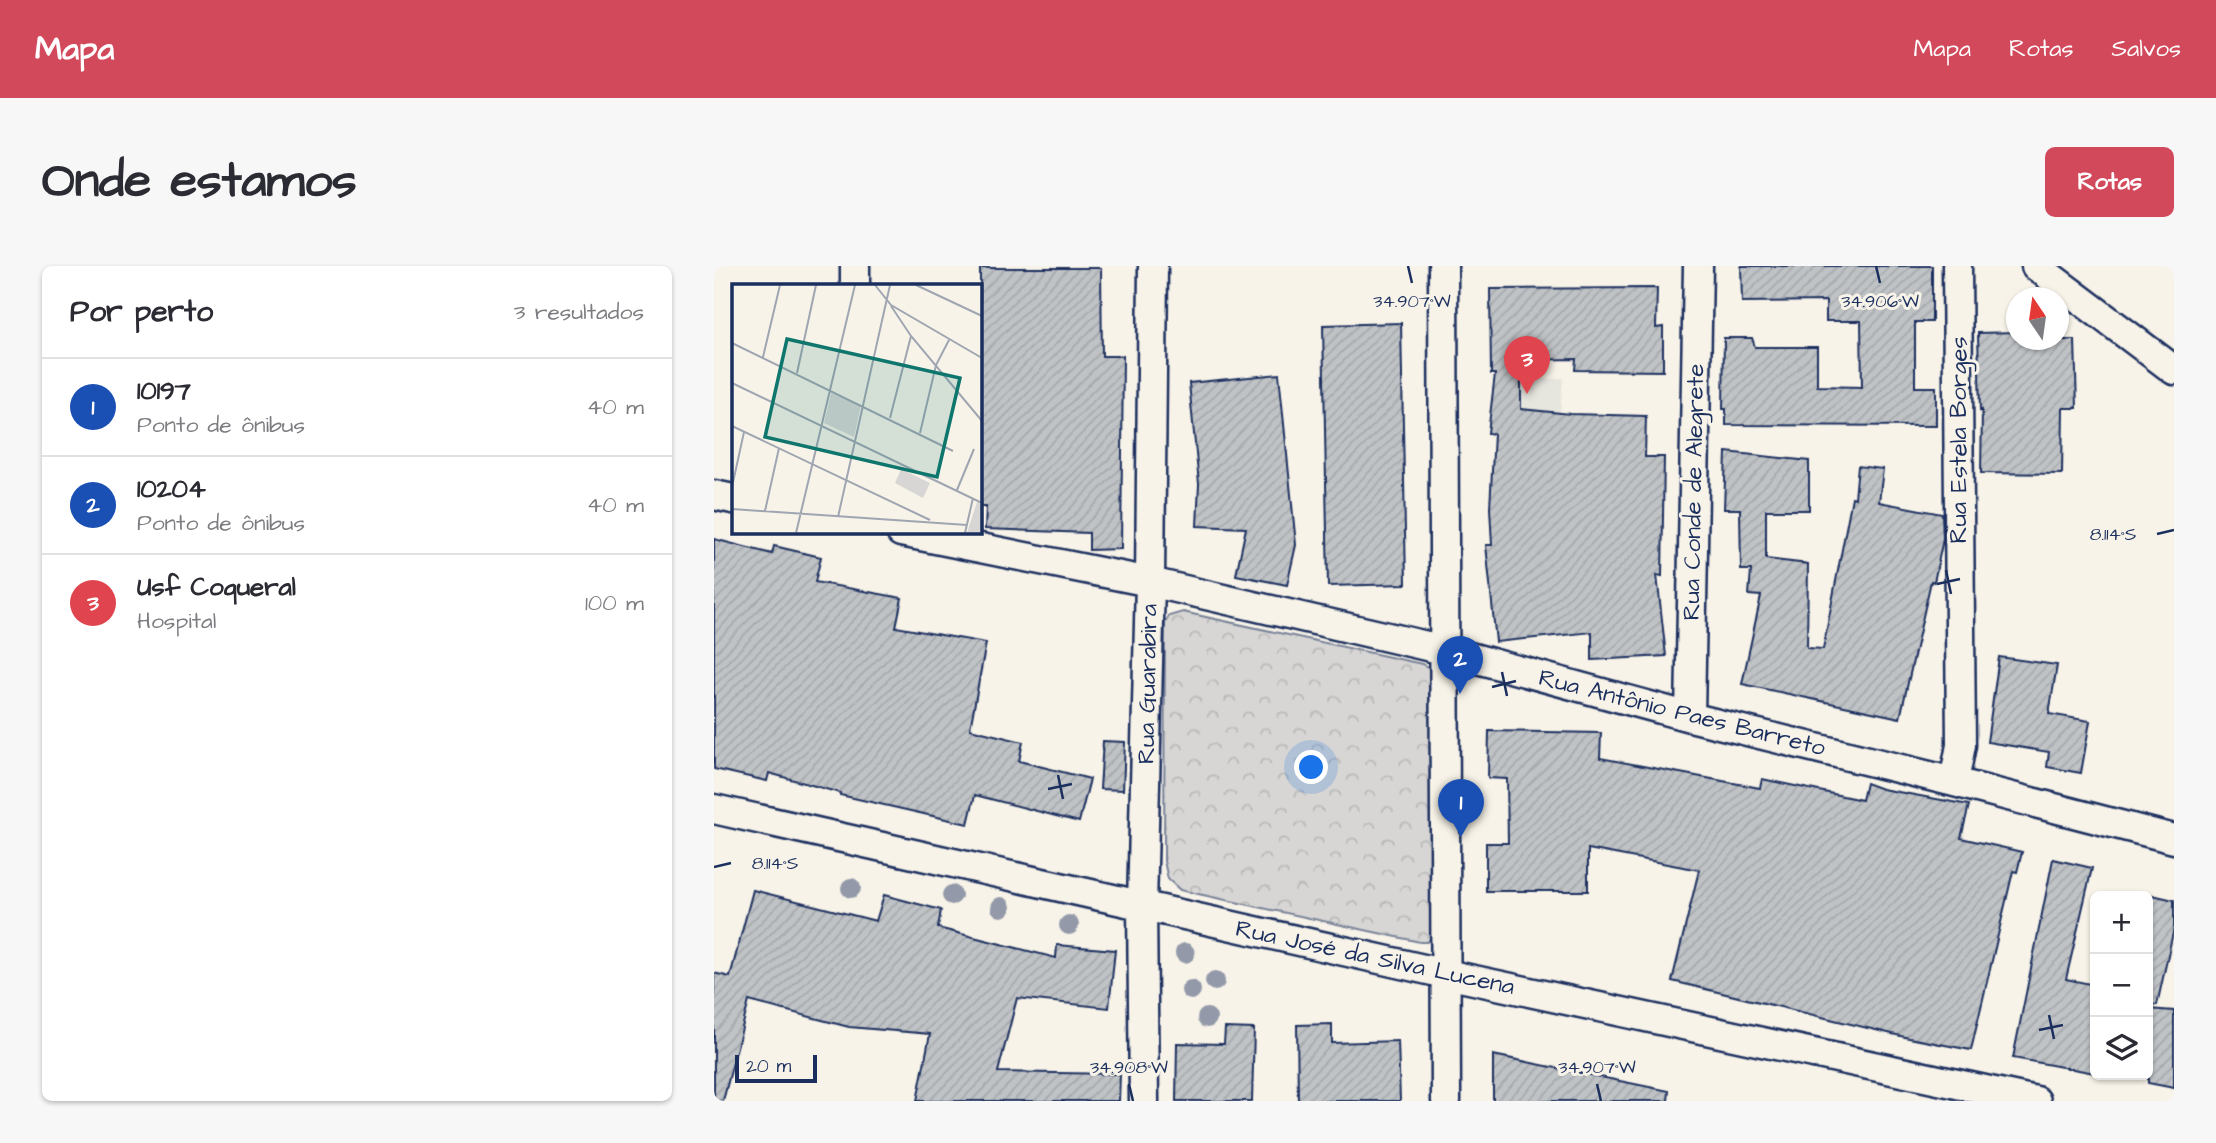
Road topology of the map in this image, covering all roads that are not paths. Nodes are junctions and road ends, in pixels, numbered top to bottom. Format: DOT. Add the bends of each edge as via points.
graph roads {
  1 [pos="855,266"];
  2 [pos="1153,266"];
  3 [pos="1443,266"];
  4 [pos="1698,266"];
  5 [pos="1957,266"];
  6 [pos="2036,266"];
  7 [pos="855,284"];
  8 [pos="2174,370"];
  9 [pos="714,495"];
  10 [pos="732,499"];
  11 [pos="911,534"];
  12 [pos="1150,582"];
  13 [pos="1444,650"];
  14 [pos="1690,717"];
  15 [pos="1954,782"];
  16 [pos="714,809"];
  17 [pos="2174,839"];
  18 [pos="1142,906"];
  19 [pos="1446,974"];
  20 [pos="1144,1101"];
  21 [pos="1446,1101"];
  22 [pos="2036,1101"];
  1 -- 7 [label="street"];
  2 -- 12 [label="street, Rua Guarabira"];
  3 -- 13 [label="street"];
  4 -- 14 [label="street, Rua Conde de Alegrete"];
  5 -- 15 [label="street, Rua Estela Borges" via="1961,745"];
  6 -- 8 [label="street"];
  9 -- 10 [label="street"];
  11 -- 12 [label="street, Rua Antônio Paes Barreto"];
  12 -- 13 [label="street, Rua Antônio Paes Barreto"];
  12 -- 18 [label="street, Rua Guarabira"];
  13 -- 14 [label="street, Rua Antônio Paes Barreto"];
  13 -- 19 [label="street"];
  14 -- 15 [label="street, Rua Antônio Paes Barreto"];
  15 -- 17 [label="street, Rua Antônio Paes Barreto"];
  16 -- 18 [label="street, Rua José da Silva Lucena"];
  18 -- 19 [label="street, Rua José da Silva Lucena"];
  18 -- 20 [label="street, Rua Guarabira"];
  19 -- 21 [label="street"];
  19 -- 22 [label="street, Rua José da Silva Lucena"];
}
